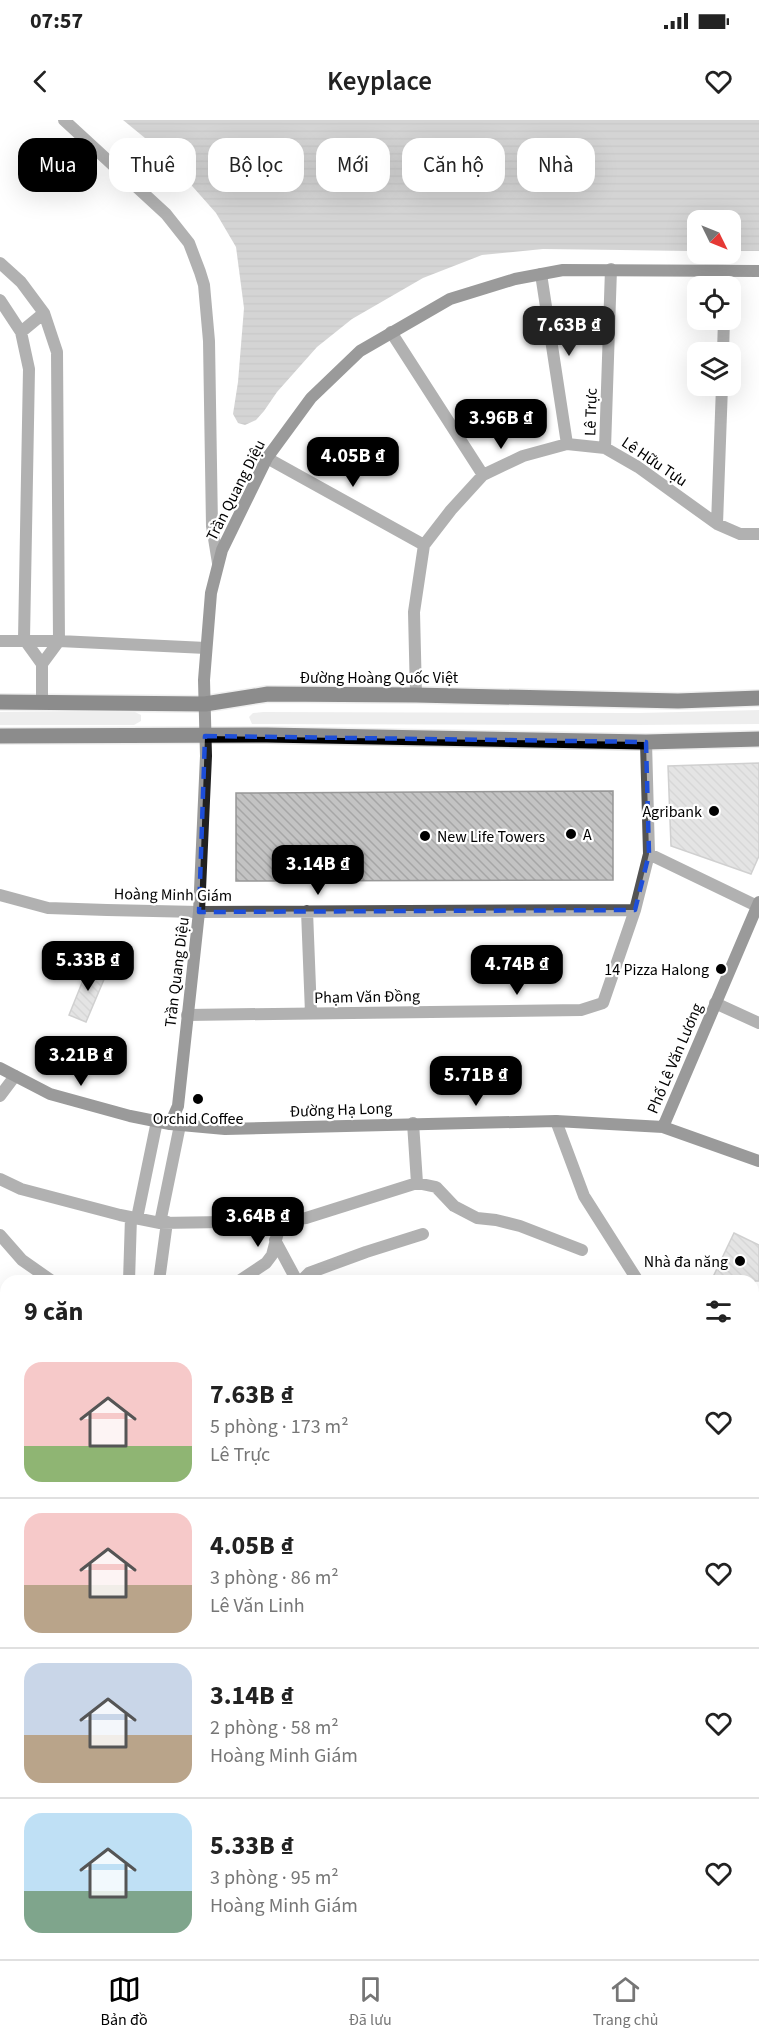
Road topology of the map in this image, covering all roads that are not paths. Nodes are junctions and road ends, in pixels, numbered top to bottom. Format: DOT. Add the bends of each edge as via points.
graph roads {
  1 [pos="64,120"];
  2 [pos="0,263"];
  3 [pos="611,269"];
  4 [pos="725,271"];
  5 [pos="759,271"];
  6 [pos="542,274"];
  7 [pos="725,276"];
  8 [pos="0,300"];
  9 [pos="44,313"];
  10 [pos="21,332"];
  11 [pos="391,332"];
  12 [pos="722,396"];
  13 [pos="567,444"];
  14 [pos="605,448"];
  15 [pos="267,458"];
  16 [pos="483,475"];
  17 [pos="717,524"];
  18 [pos="759,534"];
  19 [pos="424,545"];
  20 [pos="218,563"];
  21 [pos="24,639"];
  22 [pos="0,641"];
  23 [pos="59,641"];
  24 [pos="206,648"];
  25 [pos="42,664"];
  26 [pos="416,695"];
  27 [pos="759,698"];
  28 [pos="0,702"];
  29 [pos="42,702"];
  30 [pos="205,704"];
  31 [pos="0,736"];
  32 [pos="206,736"];
  33 [pos="759,739"];
  34 [pos="646,742"];
  35 [pos="649,854"];
  36 [pos="0,895"];
  37 [pos="758,905"];
  38 [pos="635,910"];
  39 [pos="308,911"];
  40 [pos="199,912"];
  41 [pos="715,1003"];
  42 [pos="311,1013"];
  43 [pos="187,1015"];
  44 [pos="759,1023"];
  45 [pos="0,1068"];
  46 [pos="15,1076"];
  47 [pos="0,1096"];
  48 [pos="556,1120"];
  49 [pos="157,1121"];
  50 [pos="413,1123"];
  51 [pos="175,1124"];
  52 [pos="663,1127"];
  53 [pos="759,1161"];
  54 [pos="0,1179"];
  55 [pos="417,1183"];
  56 [pos="134,1218"];
  57 [pos="281,1221"];
  58 [pos="164,1222"];
  59 [pos="423,1234"];
  60 [pos="0,1235"];
  61 [pos="275,1240"];
  62 [pos="582,1250"];
  63 [pos="43,1275"];
  64 [pos="129,1275"];
  65 [pos="160,1275"];
  66 [pos="248,1275"];
  67 [pos="295,1275"];
  68 [pos="306,1275"];
  69 [pos="634,1275"];
  1 -- 20 [label="street" via="166,214 189,243 200,272 209,341 212,526"];
  2 -- 9 [label="street" via="21,282"];
  3 -- 4 [label="street, Trần Quang Diệu"];
  3 -- 6 [label="street, Trần Quang Diệu"];
  3 -- 14 [label="street, Lê Trực"];
  4 -- 5 [label="street, Trần Quang Diệu"];
  4 -- 7 [label="street"];
  6 -- 11 [label="street, Trần Quang Diệu" via="450,299"];
  6 -- 13 [label="street"];
  8 -- 10 [label="street"];
  9 -- 10 [label="street"];
  9 -- 23 [label="street" via="57,352"];
  10 -- 21 [label="street" via="30,394"];
  11 -- 15 [label="street, Trần Quang Diệu" via="360,351 311,398"];
  11 -- 16 [label="street"];
  12 -- 17 [label="street"];
  13 -- 14 [label="street, Lê Hữu Tựu"];
  13 -- 16 [label="street, Lê Hữu Tựu" via="523,456"];
  14 -- 17 [label="street, Lê Hữu Tựu"];
  15 -- 19 [label="street"];
  15 -- 20 [label="street, Trần Quang Diệu"];
  16 -- 19 [label="street, Lê Hữu Tựu"];
  17 -- 18 [label="street, Lê Hữu Tựu" via="740,534"];
  19 -- 26 [label="street, Lê Hữu Tựu" via="414,612"];
  20 -- 24 [label="street, Trần Quang Diệu"];
  21 -- 22 [label="street"];
  21 -- 23 [label="street"];
  21 -- 25 [label="street"];
  23 -- 24 [label="street"];
  23 -- 25 [label="street"];
  24 -- 30 [label="street, Trần Quang Diệu"];
  25 -- 29 [label="street"];
  26 -- 27 [label="main road, Đường Hoàng Quốc Việt" via="678,701"];
  26 -- 30 [label="main road, Đường Hoàng Quốc Việt" via="268,694"];
  28 -- 29 [label="main road, Đường Hoàng Quốc Việt"];
  29 -- 30 [label="main road, Đường Hoàng Quốc Việt"];
  30 -- 32 [label="street, Trần Quang Diệu"];
  31 -- 32 [label="main road"];
  32 -- 34 [label="main road"];
  32 -- 40 [label="street, Trần Quang Diệu"];
  33 -- 34 [label="main road"];
  34 -- 35 [label="street, Phạm Văn Đồng"];
  35 -- 37 [label="street"];
  35 -- 38 [label="street, Phạm Văn Đồng"];
  36 -- 40 [label="street, Hoàng Minh Giám" via="48,908"];
  37 -- 41 [label="street, Phố Lê Văn Lương"];
  38 -- 39 [label="street, Hoàng Minh Giám"];
  38 -- 42 [label="street, Phạm Văn Đồng" via="603,1003 580,1010"];
  39 -- 40 [label="street, Hoàng Minh Giám"];
  39 -- 42 [label="street"];
  40 -- 43 [label="street, Trần Quang Diệu"];
  41 -- 44 [label="street"];
  41 -- 52 [label="street, Phố Lê Văn Lương"];
  42 -- 43 [label="street, Phạm Văn Đồng"];
  43 -- 51 [label="street, Trần Quang Diệu"];
  45 -- 46 [label="street, Đường Hạ Long"];
  46 -- 47 [label="street"];
  46 -- 49 [label="street, Đường Hạ Long" via="50,1094"];
  48 -- 50 [label="street, Đường Hạ Long"];
  48 -- 52 [label="street, Đường Hạ Long"];
  48 -- 69 [label="street" via="584,1196"];
  49 -- 51 [label="street, Đường Hạ Long"];
  49 -- 56 [label="street"];
  50 -- 51 [label="street, Đường Hạ Long" via="225,1129"];
  50 -- 55 [label="street"];
  51 -- 58 [label="street"];
  52 -- 53 [label="street, Đường Hạ Long"];
  54 -- 56 [label="street" via="21,1190"];
  55 -- 57 [label="street" via="324,1213"];
  55 -- 62 [label="street" via="436,1187 454,1206 477,1218 520,1226"];
  56 -- 58 [label="street"];
  56 -- 64 [label="street"];
  57 -- 58 [label="street"];
  57 -- 61 [label="street"];
  58 -- 65 [label="street"];
  59 -- 68 [label="street"];
  60 -- 63 [label="street" via="22,1260"];
  61 -- 66 [label="street" via="266,1263"];
  61 -- 67 [label="street"];
}
